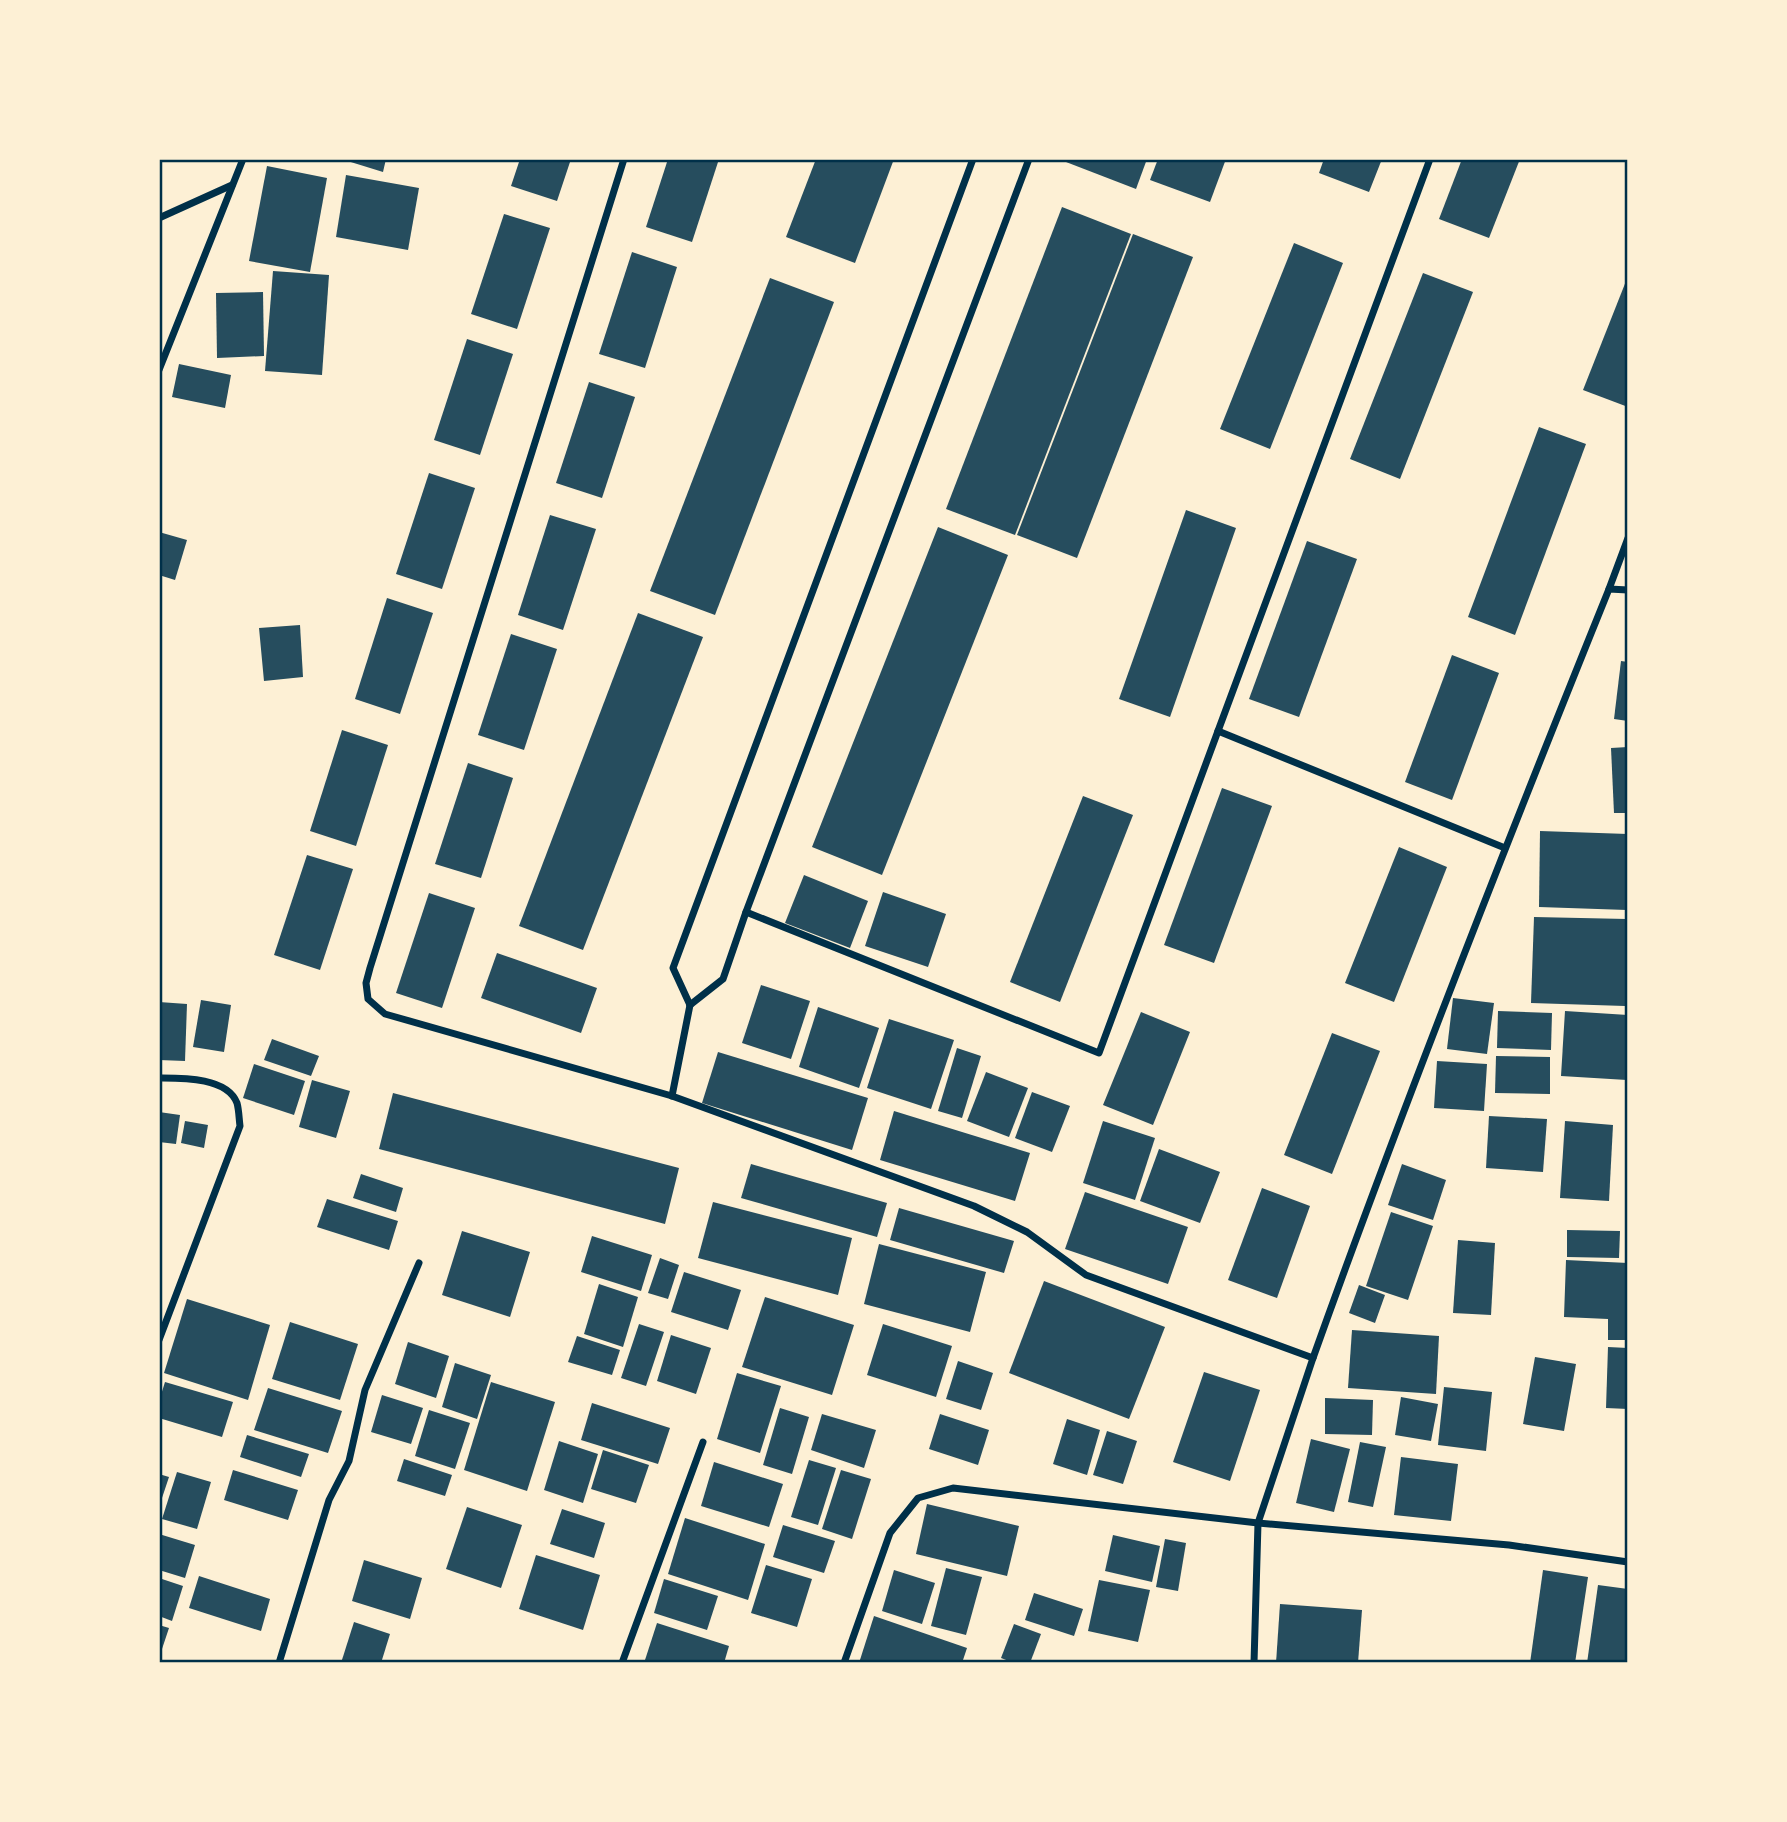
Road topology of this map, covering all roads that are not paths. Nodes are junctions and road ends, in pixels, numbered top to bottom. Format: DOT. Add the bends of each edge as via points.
graph roads {
  1 [pos="243,159"];
  2 [pos="624,159"];
  3 [pos="974,159"];
  4 [pos="1030,159"];
  5 [pos="1430,159"];
  6 [pos="233,185"];
  7 [pos="159,218"];
  8 [pos="159,370"];
  9 [pos="1628,538"];
  10 [pos="1609,589"];
  11 [pos="1628,590"];
  12 [pos="1218,732"];
  13 [pos="1505,848"];
  14 [pos="746,912"];
  15 [pos="690,1005"];
  16 [pos="159,1078"];
  17 [pos="672,1096"];
  18 [pos="419,1263"];
  19 [pos="159,1340"];
  20 [pos="1313,1358"];
  21 [pos="703,1442"];
  22 [pos="1258,1523"];
  23 [pos="1628,1562"];
  24 [pos="279,1663"];
  25 [pos="622,1663"];
  26 [pos="844,1663"];
  27 [pos="1254,1663"];
  1 -- 6 [label="street"];
  2 -- 17 [label="street" via="366,983 368,999 385,1014"];
  3 -- 15 [label="street" via="673,968"];
  4 -- 14 [label="street"];
  5 -- 12 [label="street"];
  6 -- 7 [label="street"];
  6 -- 8 [label="street"];
  9 -- 10 [label="street"];
  10 -- 11 [label="street"];
  10 -- 13 [label="street"];
  12 -- 13 [label="street"];
  12 -- 14 [label="street" via="1098,1053"];
  13 -- 20 [label="street"];
  14 -- 15 [label="street" via="723,979"];
  15 -- 17 [label="street"];
  16 -- 19 [label="street" via="202,1079 225,1090 236,1101 240,1126"];
  17 -- 20 [label="street" via="974,1206 1027,1232 1086,1275"];
  18 -- 24 [label="street" via="365,1390 349,1461 329,1500"];
  20 -- 22 [label="street"];
  21 -- 25 [label="street"];
  22 -- 23 [label="street" via="1509,1545"];
  22 -- 26 [label="street" via="953,1489 918,1497 890,1534"];
  22 -- 27 [label="street"];
}
